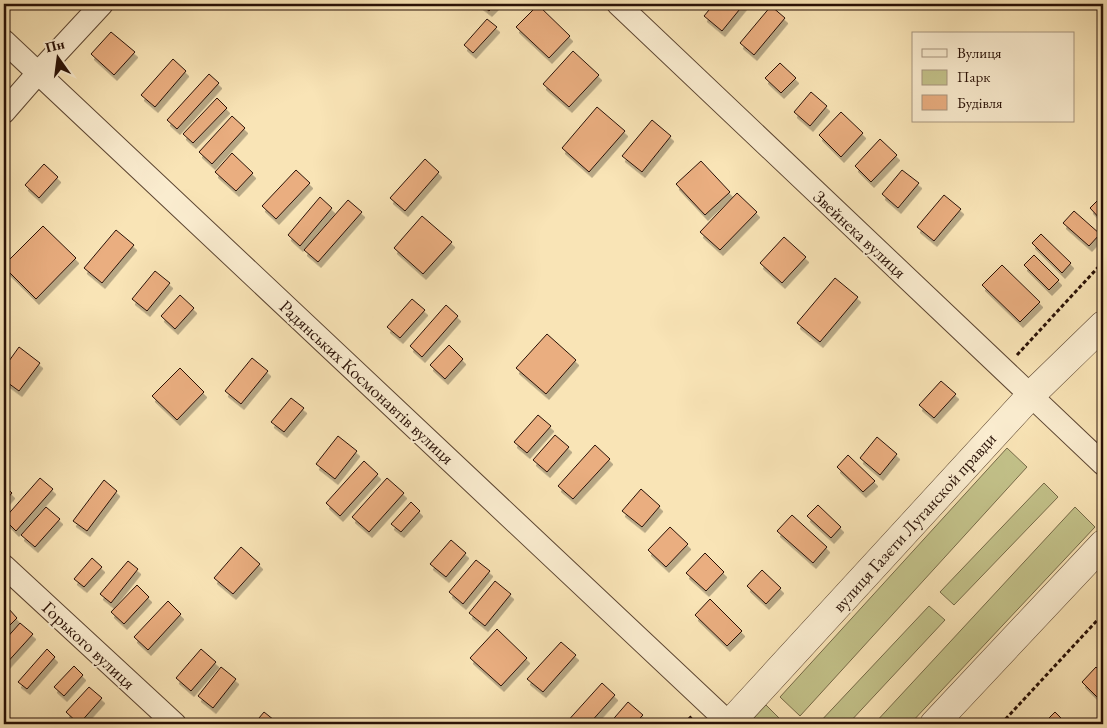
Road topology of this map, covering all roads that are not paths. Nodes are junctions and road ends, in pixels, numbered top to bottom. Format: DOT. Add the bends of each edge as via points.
graph roads {
  1 [pos="102,4"];
  2 [pos="618,4"];
  3 [pos="4,41"];
  4 [pos="38,73"];
  5 [pos="4,112"];
  6 [pos="1103,325"];
  7 [pos="1031,395"];
  8 [pos="1103,464"];
  9 [pos="1103,544"];
  10 [pos="4,566"];
  11 [pos="175,724"];
  12 [pos="729,724"];
  13 [pos="934,724"];
  1 -- 4 [label="street"];
  2 -- 7 [label="street, Звейнека вулиця"];
  3 -- 4 [label="street, Радянських Космонавтів вулиця"];
  4 -- 5 [label="street"];
  4 -- 12 [label="street, Радянських Космонавтів вулиця"];
  6 -- 7 [label="street, вулиця Газєти Луганской правди"];
  7 -- 8 [label="street, Звейнека вулиця"];
  7 -- 12 [label="street, вулиця Газєти Луганской правди"];
  9 -- 13 [label="street"];
  10 -- 11 [label="street, Горького вулиця"];
}
